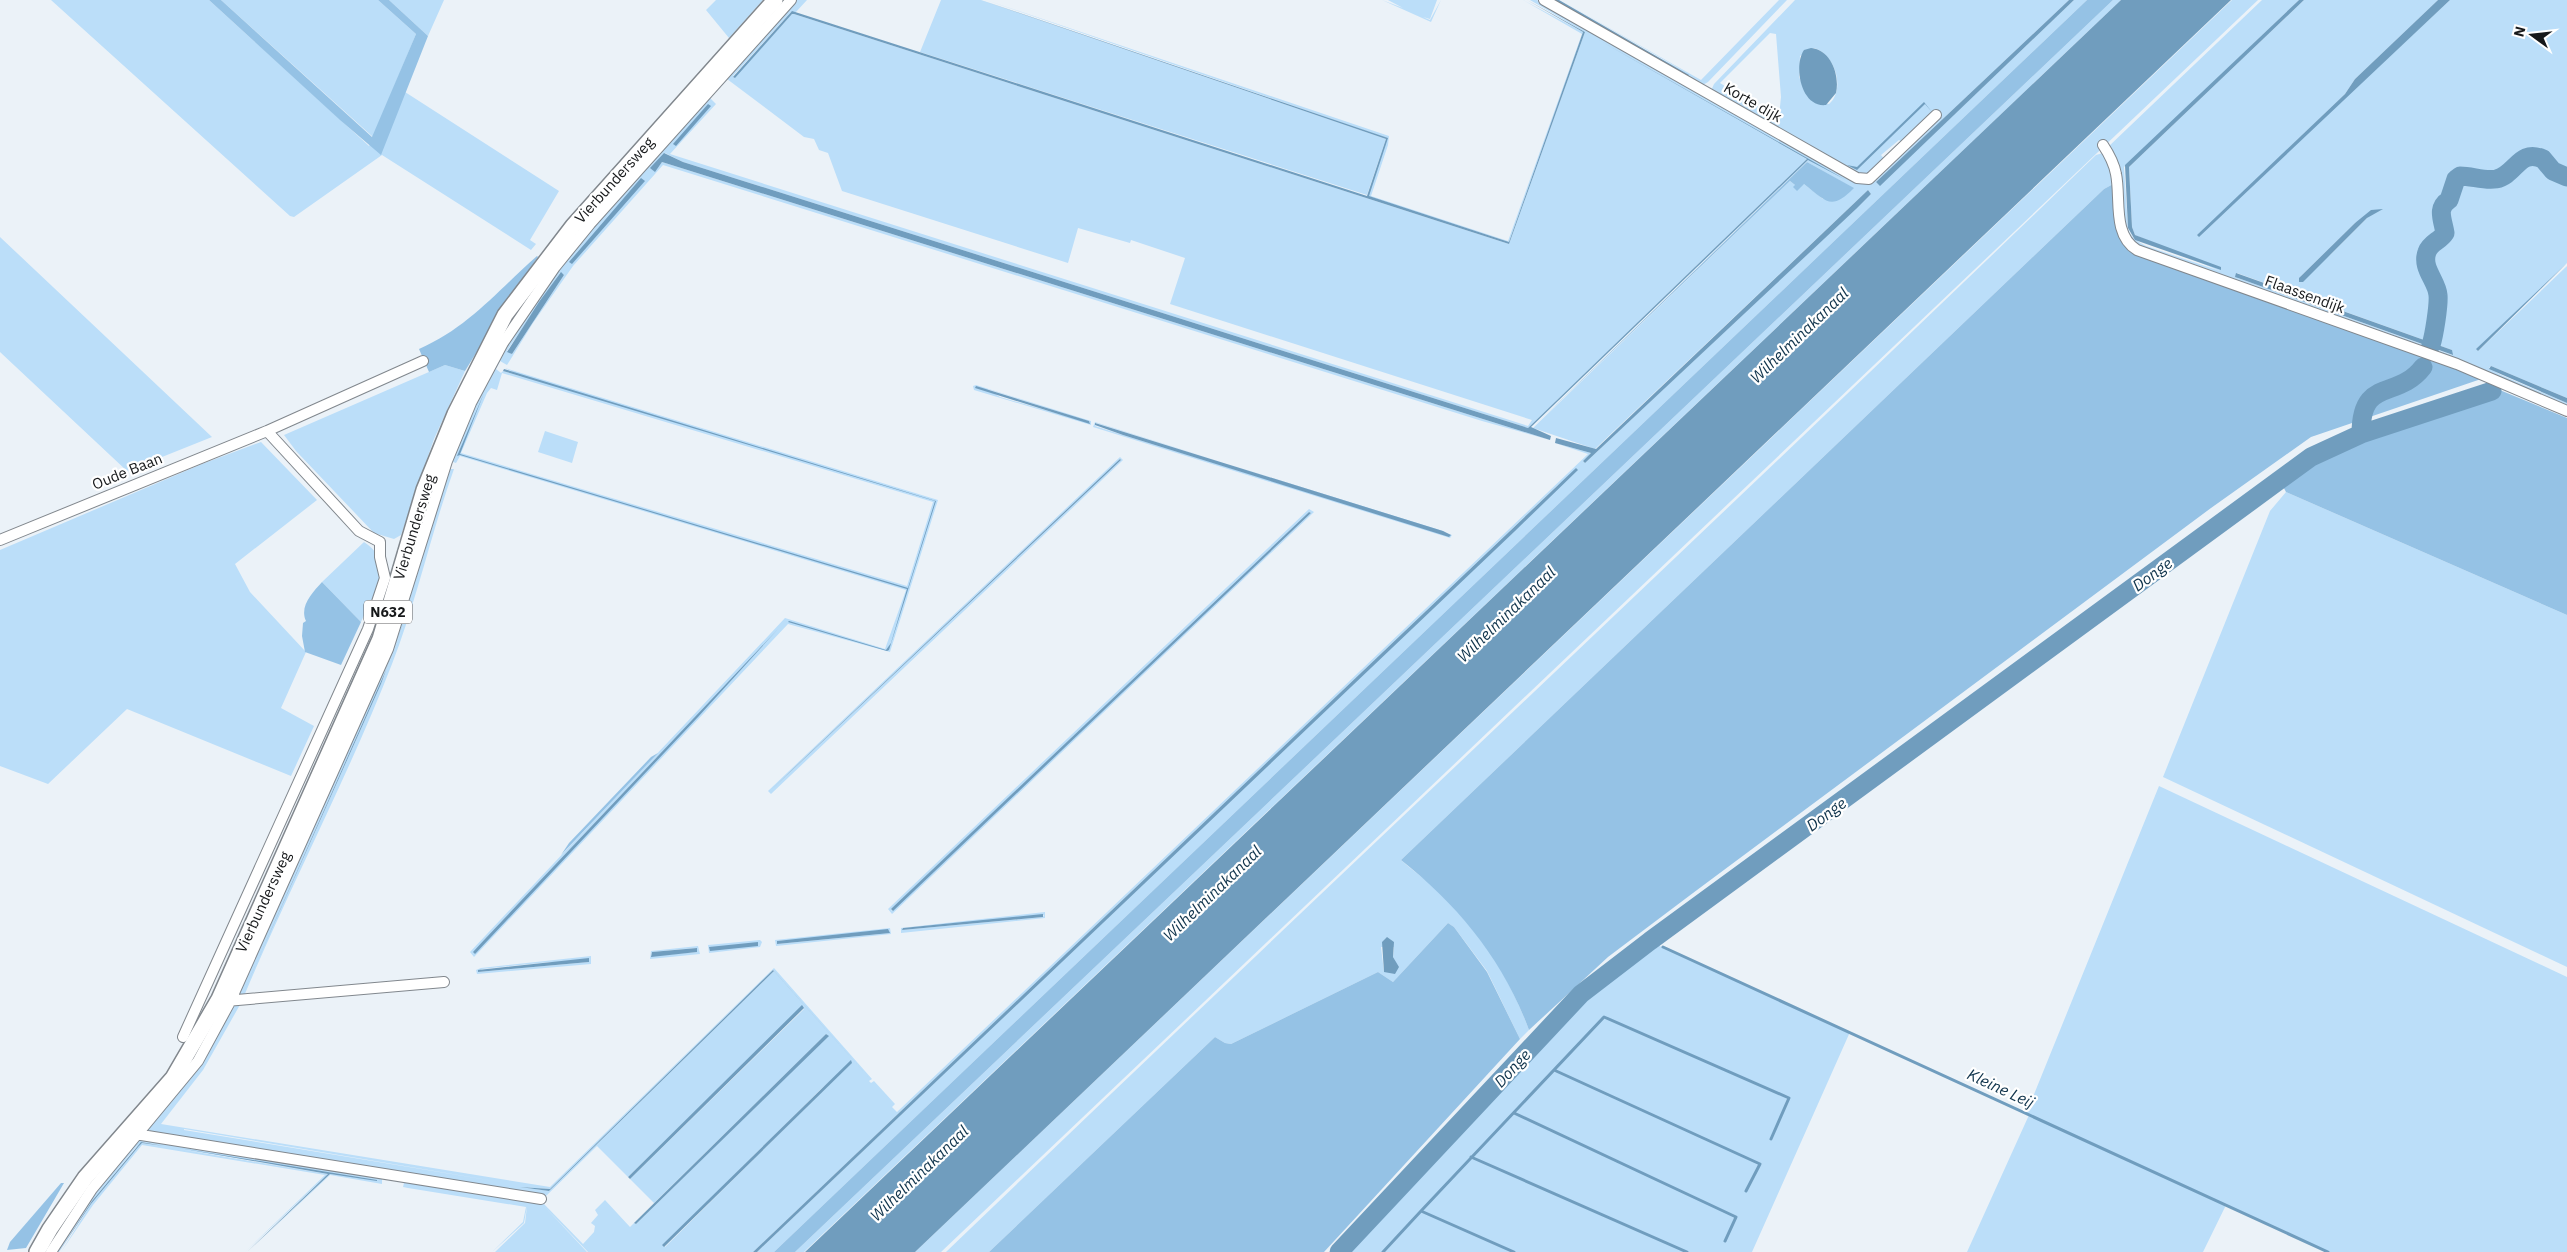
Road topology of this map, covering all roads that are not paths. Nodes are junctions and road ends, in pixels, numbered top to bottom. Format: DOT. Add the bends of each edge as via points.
graph roads {
  1 [pos="775,0"];
  2 [pos="791,0"];
  3 [pos="1544,0"];
  4 [pos="1936,115"];
  5 [pos="2103,145"];
  6 [pos="423,361"];
  7 [pos="2567,412"];
  8 [pos="267,431"];
  9 [pos="0,540"];
  10 [pos="444,982"];
  11 [pos="204,994"];
  12 [pos="225,1000"];
  13 [pos="183,1038"];
  14 [pos="132,1133"];
  15 [pos="542,1199"];
  16 [pos="37,1252"];
  17 [pos="51,1252"];
  1 -- 12 [label="main road, Vierbundersweg / N632" via="573,226 505,314 455,414 424,490 380,639"];
  2 -- 12 [label="street, Vierbundersweg" via="590,224 522,312 498,351 446,461 388,649"];
  3 -- 4 [label="street, Korte dijk" via="1857,178 1869,178"];
  5 -- 7 [label="street, Flaassendijk" via="2116,175 2121,227 2126,240 2137,250 2460,366"];
  6 -- 8 [label="street, Oude Baan"];
  8 -- 9 [label="street, Oude Baan"];
  8 -- 11 [label="street, Vierbundersweg" via="359,531 376,538 382,546 380,557 385,578 368,628"];
  10 -- 12 [label="street"];
  11 -- 12 [label="street"];
  11 -- 13 [label="street, Vierbundersweg"];
  12 -- 14 [label="main road, Vierbundersweg / N632"];
  14 -- 15 [label="street"];
  14 -- 16 [label="main road, Vierbundersweg / N632" via="85,1178"];
  14 -- 17 [label="street, Vierbundersweg"];
}
